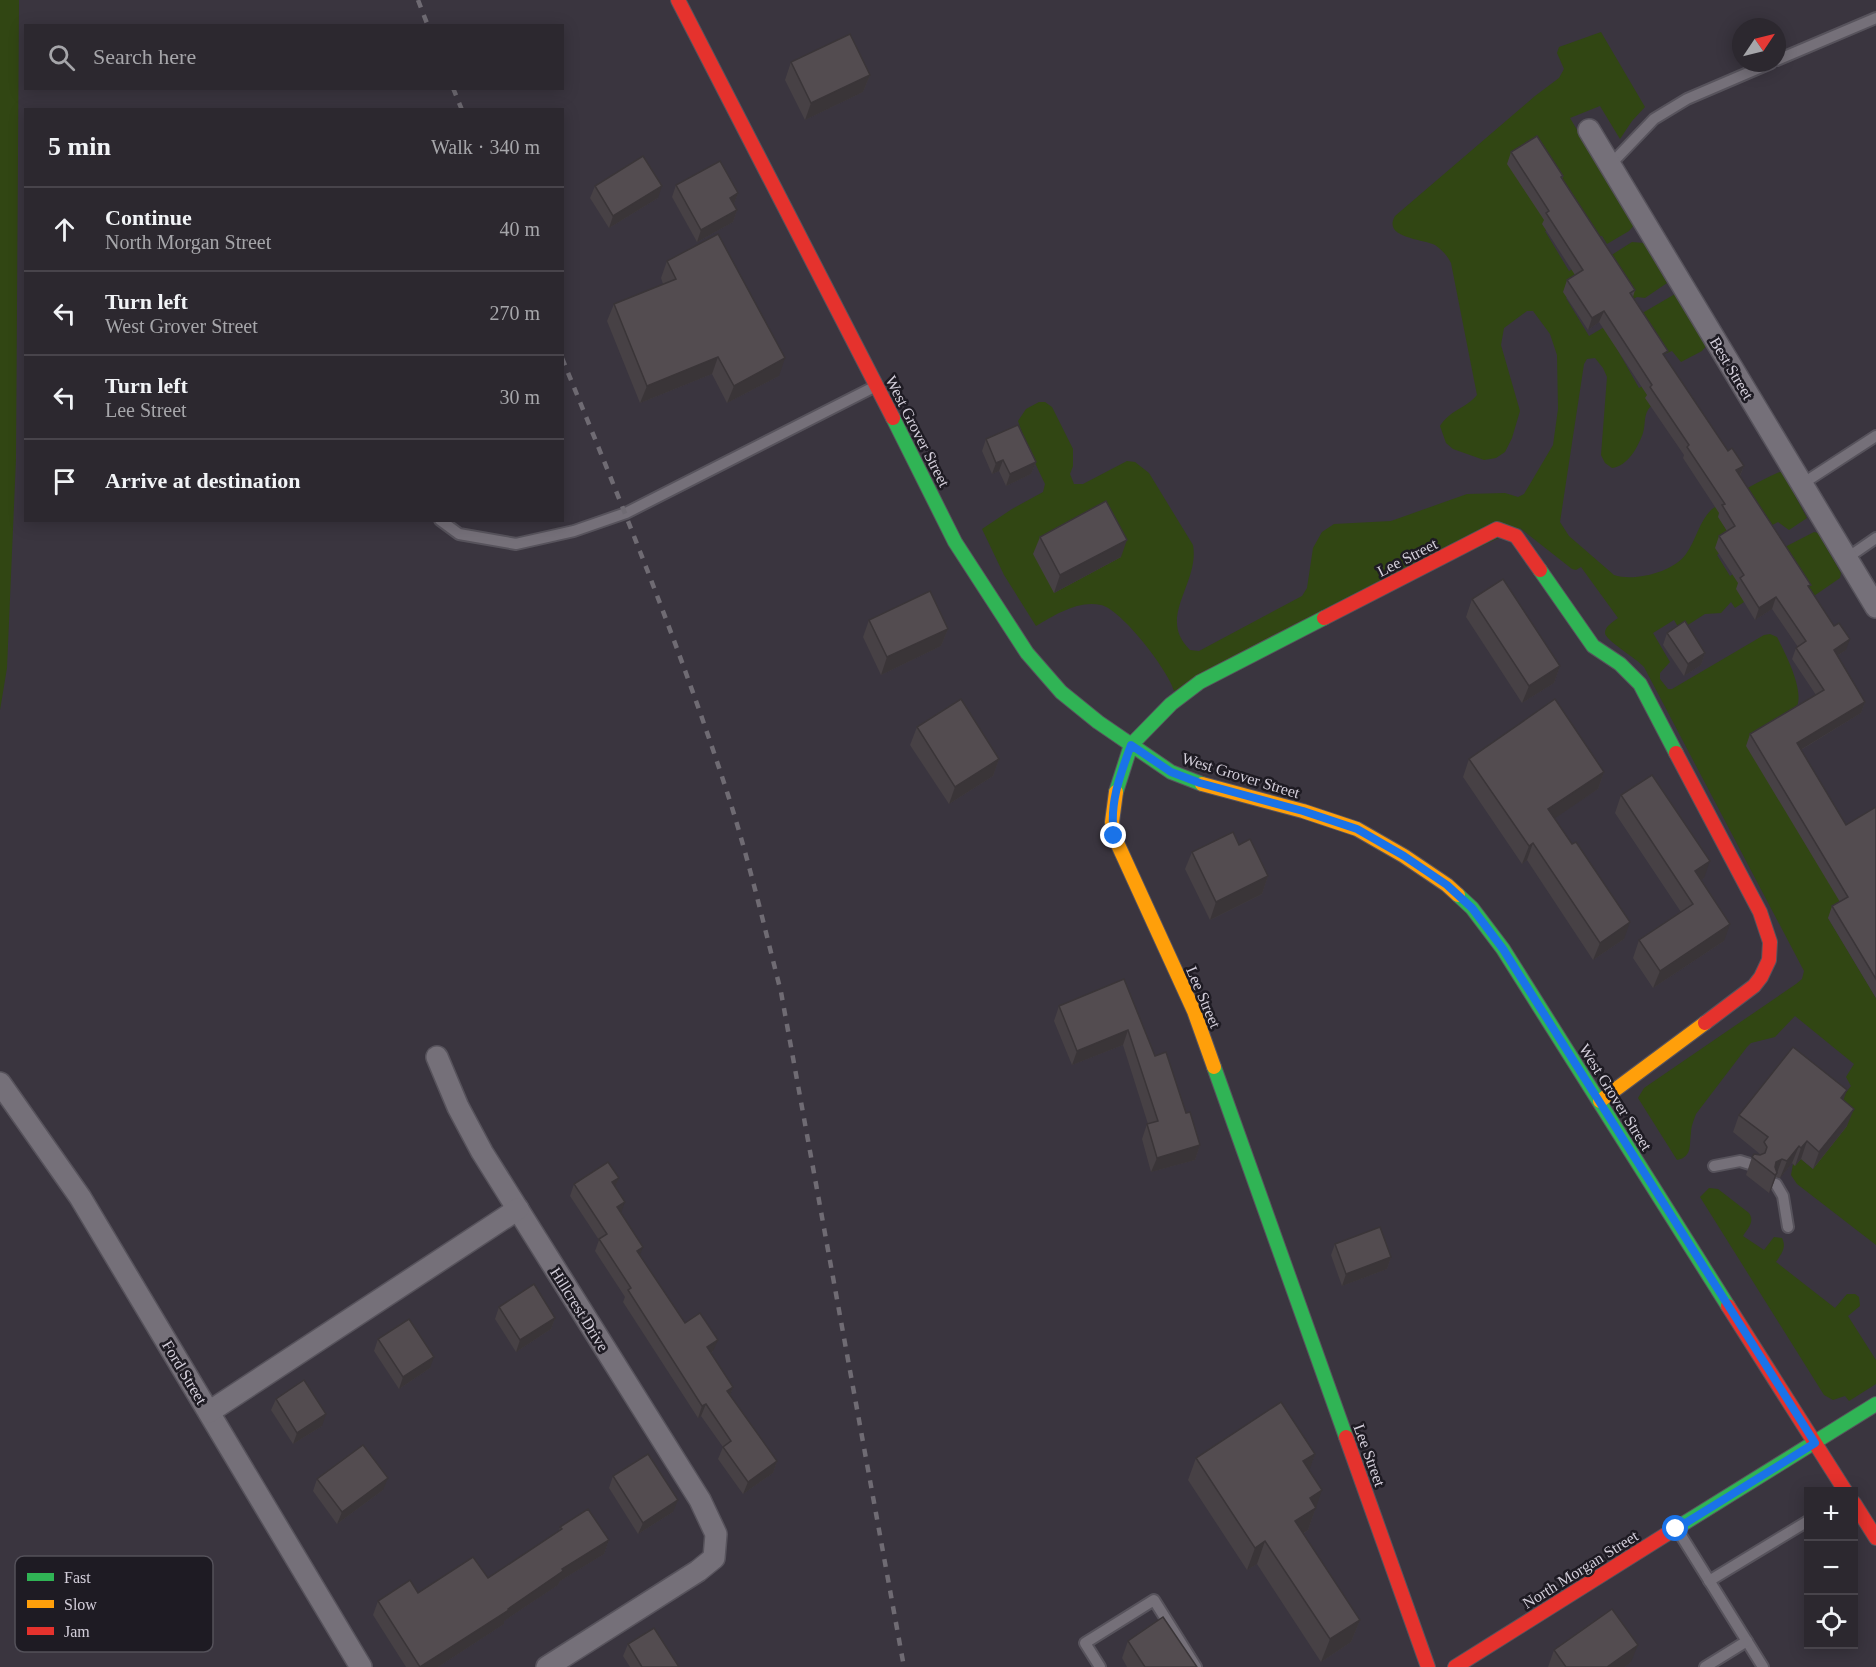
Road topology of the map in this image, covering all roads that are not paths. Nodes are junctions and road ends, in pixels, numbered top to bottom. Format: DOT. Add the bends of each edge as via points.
graph roads {
  1 [pos="678,0"];
  2 [pos="1876,18"];
  3 [pos="1786,56"];
  4 [pos="1750,72"];
  5 [pos="1589,130"];
  6 [pos="1610,165"];
  7 [pos="876,386"];
  8 [pos="1876,436"];
  9 [pos="1802,484"];
  10 [pos="443,522"];
  11 [pos="1876,538"];
  12 [pos="1846,558"];
  13 [pos="1876,606"];
  14 [pos="1131,745"];
  15 [pos="437,1057"];
  16 [pos="0,1083"];
  17 [pos="1600,1101"];
  18 [pos="1714,1166"];
  19 [pos="1753,1166"];
  20 [pos="1776,1184"];
  21 [pos="518,1209"];
  22 [pos="1788,1227"];
  23 [pos="1876,1404"];
  24 [pos="209,1412"];
  25 [pos="1815,1443"];
  26 [pos="1843,1487"];
  27 [pos="1858,1506"];
  28 [pos="1870,1516"];
  29 [pos="1804,1524"];
  30 [pos="1676,1529"];
  31 [pos="1876,1538"];
  32 [pos="1709,1581"];
  33 [pos="1747,1641"];
  34 [pos="361,1667"];
  35 [pos="547,1667"];
  36 [pos="1100,1667"];
  37 [pos="1196,1667"];
  38 [pos="1428,1667"];
  39 [pos="1455,1667"];
  40 [pos="1705,1667"];
  41 [pos="1763,1667"];
  1 -- 7 [label="street, West Grover Street"];
  2 -- 3 [label="lane"];
  4 -- 6 [label="lane" via="1687,99 1654,119"];
  5 -- 6 [label="street, Best Street"];
  6 -- 9 [label="street, Best Street"];
  7 -- 10 [label="lane" via="626,513 574,531 516,544 459,534"];
  7 -- 14 [label="street, West Grover Street" via="955,542 1023,650 1061,692"];
  8 -- 9 [label="lane"];
  9 -- 12 [label="street, Best Street"];
  11 -- 12 [label="lane"];
  12 -- 13 [label="street, Best Street"];
  14 -- 17 [label="street, West Grover Street" via="1171,772 1200,783 1357,829 1447,885 1472,908 1503,949"];
  14 -- 17 [label="street, Lee Street" via="1200,682 1497,529 1516,536 1593,646 1640,684 1760,912 1770,940 1769,967 1754,986"];
  14 -- 38 [label="street, Lee Street" via="1114,797 1114,836 1194,1011"];
  15 -- 21 [label="street, Hillcrest Drive" via="458,1107"];
  16 -- 24 [label="street, Ford Street" via="80,1197"];
  17 -- 25 [label="street, West Grover Street"];
  18 -- 19 [label="lane" via="1740,1161"];
  20 -- 22 [label="lane" via="1783,1196"];
  21 -- 24 [label="street"];
  21 -- 35 [label="street, Hillcrest Drive" via="700,1500 716,1534 714,1558 698,1571"];
  23 -- 25 [label="street, North Morgan Street"];
  24 -- 34 [label="street, Ford Street"];
  25 -- 26 [label="street, West Grover Street"];
  25 -- 30 [label="street, North Morgan Street"];
  27 -- 28 [label="street"];
  28 -- 31 [label="street"];
  29 -- 32 [label="lane"];
  30 -- 32 [label="lane"];
  30 -- 39 [label="street, North Morgan Street"];
  32 -- 33 [label="lane"];
  33 -- 40 [label="lane"];
  33 -- 41 [label="lane"];
  36 -- 37 [label="lane" via="1085,1643 1154,1600"];
}
